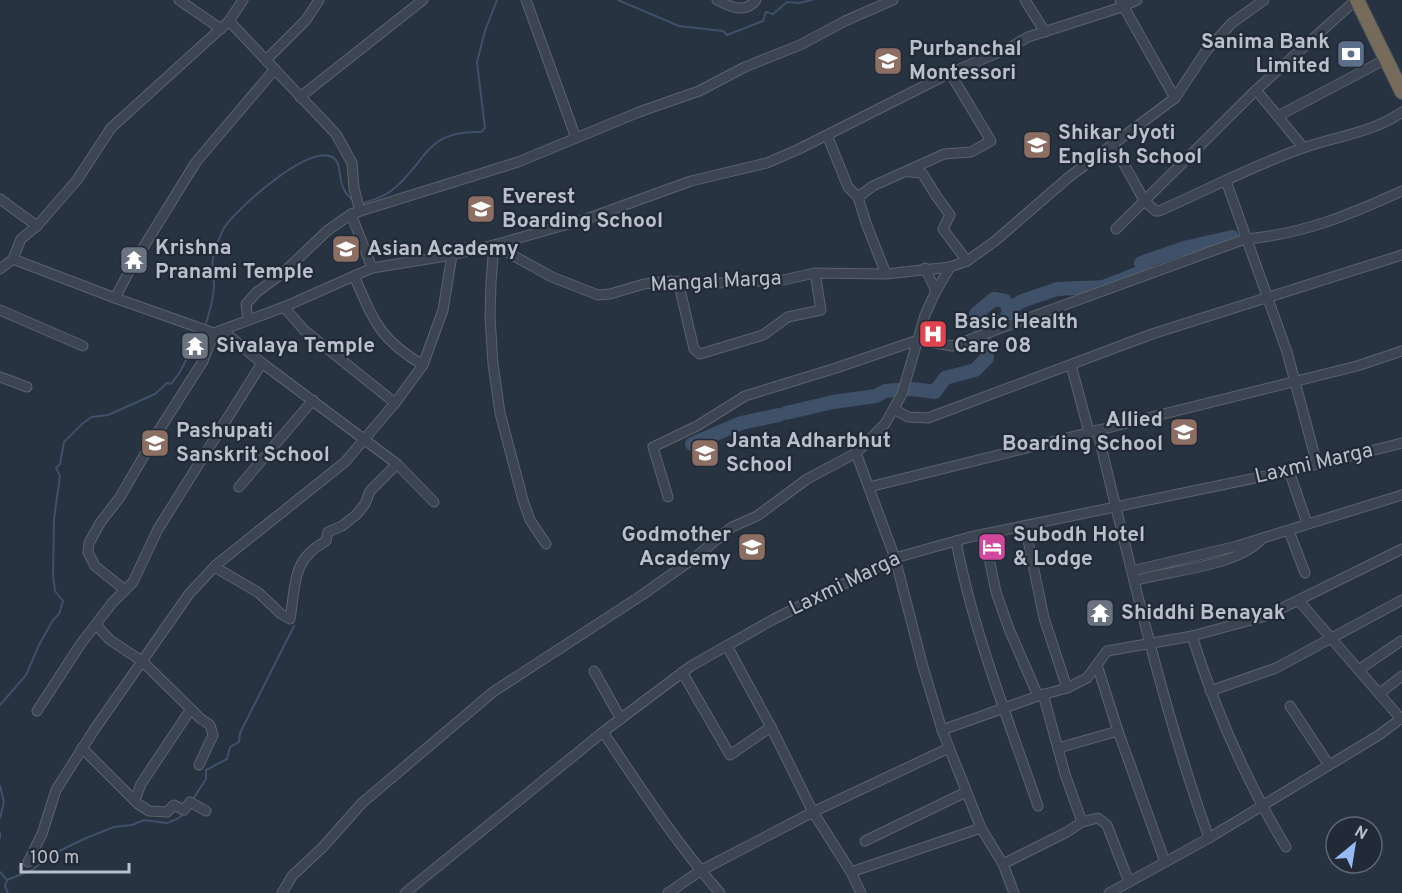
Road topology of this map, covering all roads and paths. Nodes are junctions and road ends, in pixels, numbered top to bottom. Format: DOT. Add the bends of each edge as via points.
graph roads {
  1 [pos="179,0"];
  2 [pos="243,0"];
  3 [pos="319,0"];
  4 [pos="423,0"];
  5 [pos="526,0"];
  6 [pos="717,0"];
  7 [pos="756,0"];
  8 [pos="893,0"];
  9 [pos="1025,0"];
  10 [pos="1137,0"];
  11 [pos="1264,0"];
  12 [pos="1357,0"];
  13 [pos="1121,3"];
  14 [pos="229,21"];
  15 [pos="221,29"];
  16 [pos="1045,32"];
  17 [pos="1386,59"];
  18 [pos="266,60"];
  19 [pos="276,69"];
  20 [pos="950,73"];
  21 [pos="1256,90"];
  22 [pos="1402,92"];
  23 [pos="300,97"];
  24 [pos="1175,98"];
  25 [pos="1402,112"];
  26 [pos="1278,116"];
  27 [pos="827,135"];
  28 [pos="576,138"];
  29 [pos="1113,144"];
  30 [pos="1303,147"];
  31 [pos="907,172"];
  32 [pos="1226,181"];
  33 [pos="1402,191"];
  34 [pos="858,197"];
  35 [pos="0,199"];
  36 [pos="1145,202"];
  37 [pos="355,212"];
  38 [pos="37,226"];
  39 [pos="1116,229"];
  40 [pos="1245,238"];
  41 [pos="494,245"];
  42 [pos="452,255"];
  43 [pos="1402,255"];
  44 [pos="13,259"];
  45 [pos="967,261"];
  46 [pos="950,267"];
  47 [pos="0,268"];
  48 [pos="372,268"];
  49 [pos="925,268"];
  50 [pos="815,273"];
  51 [pos="886,274"];
  52 [pos="354,276"];
  53 [pos="678,280"];
  54 [pos="936,291"];
  55 [pos="1268,297"];
  56 [pos="115,298"];
  57 [pos="284,307"];
  58 [pos="0,310"];
  59 [pos="248,320"];
  60 [pos="218,332"];
  61 [pos="918,340"];
  62 [pos="83,346"];
  63 [pos="1402,351"];
  64 [pos="262,363"];
  65 [pos="423,365"];
  66 [pos="1071,365"];
  67 [pos="0,377"];
  68 [pos="1295,381"];
  69 [pos="27,387"];
  70 [pos="313,400"];
  71 [pos="395,403"];
  72 [pos="894,409"];
  73 [pos="1093,431"];
  74 [pos="365,438"];
  75 [pos="1402,443"];
  76 [pos="856,453"];
  77 [pos="397,464"];
  78 [pos="1317,464"];
  79 [pos="1288,471"];
  80 [pos="239,487"];
  81 [pos="869,487"];
  82 [pos="1402,495"];
  83 [pos="668,497"];
  84 [pos="434,502"];
  85 [pos="1116,506"];
  86 [pos="1307,523"];
  87 [pos="1025,526"];
  88 [pos="1288,531"];
  89 [pos="984,534"];
  90 [pos="956,541"];
  91 [pos="546,544"];
  92 [pos="1402,549"];
  93 [pos="895,558"];
  94 [pos="216,565"];
  95 [pos="1305,573"];
  96 [pos="1133,576"];
  97 [pos="124,590"];
  98 [pos="1402,600"];
  99 [pos="1299,601"];
  100 [pos="96,625"];
  101 [pos="1192,636"];
  102 [pos="1333,638"];
  103 [pos="1401,641"];
  104 [pos="1149,644"];
  105 [pos="727,646"];
  106 [pos="142,661"];
  107 [pos="1097,664"];
  108 [pos="1360,669"];
  109 [pos="594,671"];
  110 [pos="682,672"];
  111 [pos="1402,676"];
  112 [pos="1067,688"];
  113 [pos="1210,691"];
  114 [pos="1380,693"];
  115 [pos="1041,695"];
  116 [pos="1290,706"];
  117 [pos="1004,708"];
  118 [pos="190,709"];
  119 [pos="37,711"];
  120 [pos="1401,718"];
  121 [pos="621,719"];
  122 [pos="771,727"];
  123 [pos="942,730"];
  124 [pos="1118,731"];
  125 [pos="603,732"];
  126 [pos="82,748"];
  127 [pos="949,748"];
  128 [pos="1058,748"];
  129 [pos="199,765"];
  130 [pos="1329,765"];
  131 [pos="966,792"];
  132 [pos="135,800"];
  133 [pos="1038,806"];
  134 [pos="1261,806"];
  135 [pos="206,811"];
  136 [pos="813,812"];
  137 [pos="1082,822"];
  138 [pos="981,828"];
  139 [pos="1209,838"];
  140 [pos="865,841"];
  141 [pos="1286,847"];
  142 [pos="28,862"];
  143 [pos="1165,862"];
  144 [pos="1003,864"];
  145 [pos="700,871"];
  146 [pos="851,872"];
  147 [pos="1129,882"];
  148 [pos="282,893"];
  149 [pos="405,893"];
  150 [pos="668,893"];
  151 [pos="720,893"];
  152 [pos="861,893"];
  153 [pos="1014,893"];
  154 [pos="1109,893"];
  1 -- 15 [label="street"];
  2 -- 14 [label="street"];
  3 -- 18 [label="street" via="306,20"];
  4 -- 23 [label="street"];
  5 -- 28 [label="street"];
  6 -- 7 [label="street" via="744,9"];
  8 -- 28 [label="street" via="699,91"];
  9 -- 16 [label="street"];
  10 -- 13 [label="street"];
  11 -- 24 [label="street" via="1232,23 1206,51"];
  12 -- 17 [label="highway"];
  12 -- 21 [label="street"];
  13 -- 16 [label="street"];
  13 -- 24 [label="street"];
  14 -- 15 [label="street"];
  14 -- 18 [label="street"];
  15 -- 38 [label="street" via="111,128 77,180"];
  16 -- 20 [label="street"];
  17 -- 22 [label="highway"];
  17 -- 26 [label="street"];
  18 -- 19 [label="street"];
  19 -- 23 [label="street"];
  19 -- 56 [label="street" via="196,162"];
  20 -- 27 [label="street"];
  20 -- 31 [label="street" via="991,141 971,152 944,154"];
  21 -- 26 [label="street"];
  21 -- 36 [label="street"];
  23 -- 37 [label="street" via="336,134 352,163"];
  24 -- 29 [label="street, Mangal Marga"];
  25 -- 30 [label="street" via="1371,129"];
  26 -- 30 [label="street"];
  27 -- 34 [label="street" via="849,187"];
  27 -- 41 [label="street" via="767,163 691,181 586,219"];
  28 -- 37 [label="street" via="518,162"];
  29 -- 36 [label="street"];
  29 -- 45 [label="street, Mangal Marga"];
  30 -- 32 [label="street"];
  31 -- 34 [label="street"];
  31 -- 45 [label="street" via="922,173 951,214 943,229"];
  32 -- 36 [label="street" via="1160,211"];
  32 -- 40 [label="street"];
  33 -- 40 [label="street" via="1302,231"];
  34 -- 51 [label="street"];
  35 -- 38 [label="street"];
  36 -- 39 [label="street"];
  37 -- 48 [label="street"];
  37 -- 59 [label="street" via="257,292 246,304"];
  38 -- 44 [label="street" via="21,240"];
  40 -- 55 [label="street"];
  40 -- 61 [label="street" via="952,346"];
  41 -- 42 [label="street"];
  41 -- 53 [label="street, Mangal Marga" via="552,277 598,295"];
  41 -- 91 [label="street" via="490,317 500,413 523,500"];
  42 -- 48 [label="street"];
  42 -- 65 [label="street" via="443,310"];
  43 -- 55 [label="street"];
  44 -- 47 [label="street"];
  44 -- 56 [label="street"];
  45 -- 46 [label="street, Mangal Marga"];
  46 -- 49 [label="street, Mangal Marga"];
  46 -- 54 [label="street"];
  48 -- 52 [label="street"];
  49 -- 51 [label="street, Mangal Marga"];
  49 -- 54 [label="street"];
  50 -- 51 [label="street, Mangal Marga"];
  50 -- 53 [label="street, Mangal Marga" via="783,280 693,284"];
  50 -- 53 [label="street" via="821,310 788,317 763,335 700,354 694,350"];
  52 -- 57 [label="street"];
  52 -- 65 [label="street" via="385,336 400,352"];
  54 -- 61 [label="street"];
  55 -- 66 [label="street"];
  55 -- 68 [label="street"];
  56 -- 60 [label="street"];
  57 -- 59 [label="street"];
  57 -- 71 [label="street" via="303,330"];
  58 -- 62 [label="street"];
  59 -- 60 [label="street"];
  60 -- 64 [label="street"];
  60 -- 97 [label="street" via="90,543 88,552 95,566"];
  61 -- 72 [label="street"];
  61 -- 83 [label="street" via="746,396 658,443 653,447"];
  63 -- 68 [label="street"];
  64 -- 70 [label="street"];
  64 -- 97 [label="street" via="164,520 133,582"];
  65 -- 71 [label="street"];
  66 -- 72 [label="street" via="928,418 908,417"];
  66 -- 73 [label="street"];
  67 -- 69 [label="street"];
  68 -- 73 [label="street"];
  68 -- 78 [label="street"];
  70 -- 74 [label="street"];
  70 -- 80 [label="street"];
  71 -- 74 [label="street"];
  72 -- 76 [label="street"];
  73 -- 81 [label="street"];
  73 -- 85 [label="street"];
  74 -- 77 [label="street"];
  74 -- 94 [label="street" via="345,462"];
  75 -- 78 [label="street, Laxmi Marga"];
  76 -- 81 [label="street"];
  76 -- 148 [label="street" via="807,479 757,516 732,527 642,595 493,692 362,803 292,876"];
  77 -- 84 [label="street"];
  77 -- 94 [label="street" via="370,491 356,514 328,532 326,541 313,548 299,564 290,619"];
  78 -- 79 [label="street, Laxmi Marga"];
  79 -- 85 [label="street, Laxmi Marga"];
  79 -- 86 [label="street"];
  81 -- 93 [label="street"];
  82 -- 86 [label="street"];
  85 -- 87 [label="street, Laxmi Marga"];
  85 -- 96 [label="street"];
  86 -- 88 [label="street"];
  87 -- 89 [label="street, Laxmi Marga"];
  87 -- 112 [label="street" via="1044,618"];
  88 -- 95 [label="street"];
  88 -- 96 [label="street"];
  89 -- 90 [label="street, Laxmi Marga"];
  89 -- 115 [label="street" via="996,592 1009,629"];
  90 -- 93 [label="street, Laxmi Marga"];
  90 -- 117 [label="street" via="965,585"];
  92 -- 99 [label="street"];
  93 -- 105 [label="street, Laxmi Marga"];
  93 -- 123 [label="street"];
  94 -- 106 [label="street" via="189,594"];
  96 -- 104 [label="street"];
  97 -- 100 [label="street"];
  98 -- 102 [label="street"];
  99 -- 101 [label="street" via="1266,616"];
  99 -- 102 [label="street"];
  100 -- 106 [label="street" via="110,640"];
  100 -- 119 [label="street"];
  101 -- 104 [label="street"];
  101 -- 113 [label="street"];
  102 -- 108 [label="street"];
  102 -- 113 [label="street" via="1276,668"];
  103 -- 108 [label="street"];
  104 -- 107 [label="street" via="1107,651"];
  104 -- 139 [label="street" via="1184,768"];
  105 -- 110 [label="street, Laxmi Marga"];
  105 -- 122 [label="street"];
  106 -- 118 [label="street"];
  106 -- 126 [label="street"];
  107 -- 112 [label="street" via="1087,678"];
  107 -- 124 [label="street"];
  108 -- 114 [label="street"];
  109 -- 121 [label="street"];
  110 -- 121 [label="street, Laxmi Marga"];
  110 -- 122 [label="street" via="730,755"];
  111 -- 114 [label="street"];
  112 -- 115 [label="street"];
  113 -- 134 [label="street"];
  114 -- 120 [label="street"];
  115 -- 117 [label="street"];
  115 -- 128 [label="street"];
  116 -- 130 [label="street"];
  117 -- 123 [label="street"];
  117 -- 133 [label="street"];
  118 -- 129 [label="street" via="210,725 213,735"];
  118 -- 132 [label="street" via="141,784"];
  120 -- 130 [label="street"];
  121 -- 125 [label="street, Laxmi Marga"];
  122 -- 136 [label="street"];
  123 -- 127 [label="street"];
  124 -- 128 [label="street"];
  124 -- 143 [label="street"];
  125 -- 145 [label="street"];
  125 -- 149 [label="street, Laxmi Marga"];
  126 -- 132 [label="street"];
  126 -- 142 [label="street" via="56,790"];
  127 -- 131 [label="street"];
  127 -- 136 [label="street"];
  128 -- 137 [label="street"];
  130 -- 134 [label="street"];
  131 -- 138 [label="street"];
  131 -- 140 [label="street"];
  132 -- 135 [label="street" via="149,811 167,812 174,805 184,810 190,802"];
  134 -- 139 [label="street"];
  134 -- 141 [label="street"];
  136 -- 145 [label="street"];
  136 -- 146 [label="street"];
  137 -- 144 [label="street"];
  137 -- 147 [label="street" via="1098,818 1107,825"];
  138 -- 144 [label="street"];
  138 -- 146 [label="street"];
  139 -- 143 [label="street"];
  143 -- 147 [label="street"];
  144 -- 153 [label="street"];
  145 -- 150 [label="street"];
  145 -- 151 [label="street"];
  146 -- 152 [label="street"];
  147 -- 154 [label="street"];
}
